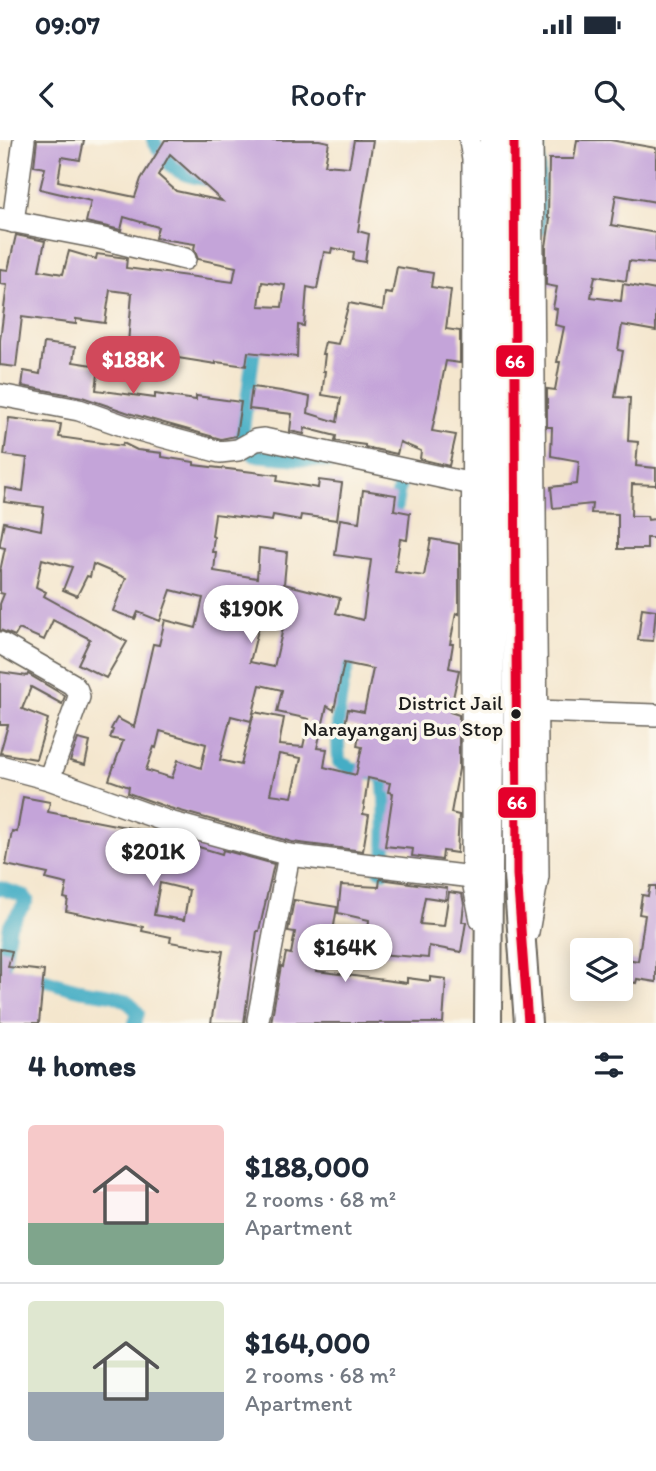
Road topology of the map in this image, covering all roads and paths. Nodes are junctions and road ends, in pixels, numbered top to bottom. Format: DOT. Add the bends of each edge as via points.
graph roads {
  1 [pos="24,140"];
  2 [pos="470,140"];
  3 [pos="494,140"];
  4 [pos="514,140"];
  5 [pos="532,140"];
  6 [pos="6,221"];
  7 [pos="185,259"];
  8 [pos="0,395"];
  9 [pos="482,486"];
  10 [pos="0,643"];
  11 [pos="536,711"];
  12 [pos="656,715"];
  13 [pos="0,766"];
  14 [pos="49,779"];
  15 [pos="289,855"];
  16 [pos="472,877"];
  17 [pos="488,957"];
  18 [pos="523,958"];
  19 [pos="258,1020"];
  20 [pos="488,1023"];
  21 [pos="528,1023"];
  1 -- 6 [label="street"];
  2 -- 9 [label="street"];
  3 -- 9 [label="main road"];
  4 -- 18 [label="main road" via="516,861"];
  5 -- 11 [label="street"];
  6 -- 7 [label="street"];
  8 -- 9 [label="street" via="79,410 220,452 247,445 351,457"];
  9 -- 16 [label="street"];
  9 -- 17 [label="main road"];
  10 -- 14 [label="street" via="77,690 79,697"];
  11 -- 12 [label="street"];
  11 -- 18 [label="street" via="538,876"];
  13 -- 14 [label="street"];
  14 -- 15 [label="street" via="166,821"];
  15 -- 16 [label="street"];
  15 -- 19 [label="street"];
  16 -- 17 [label="street"];
  17 -- 20 [label="main road"];
  18 -- 21 [label="main road"];
}
